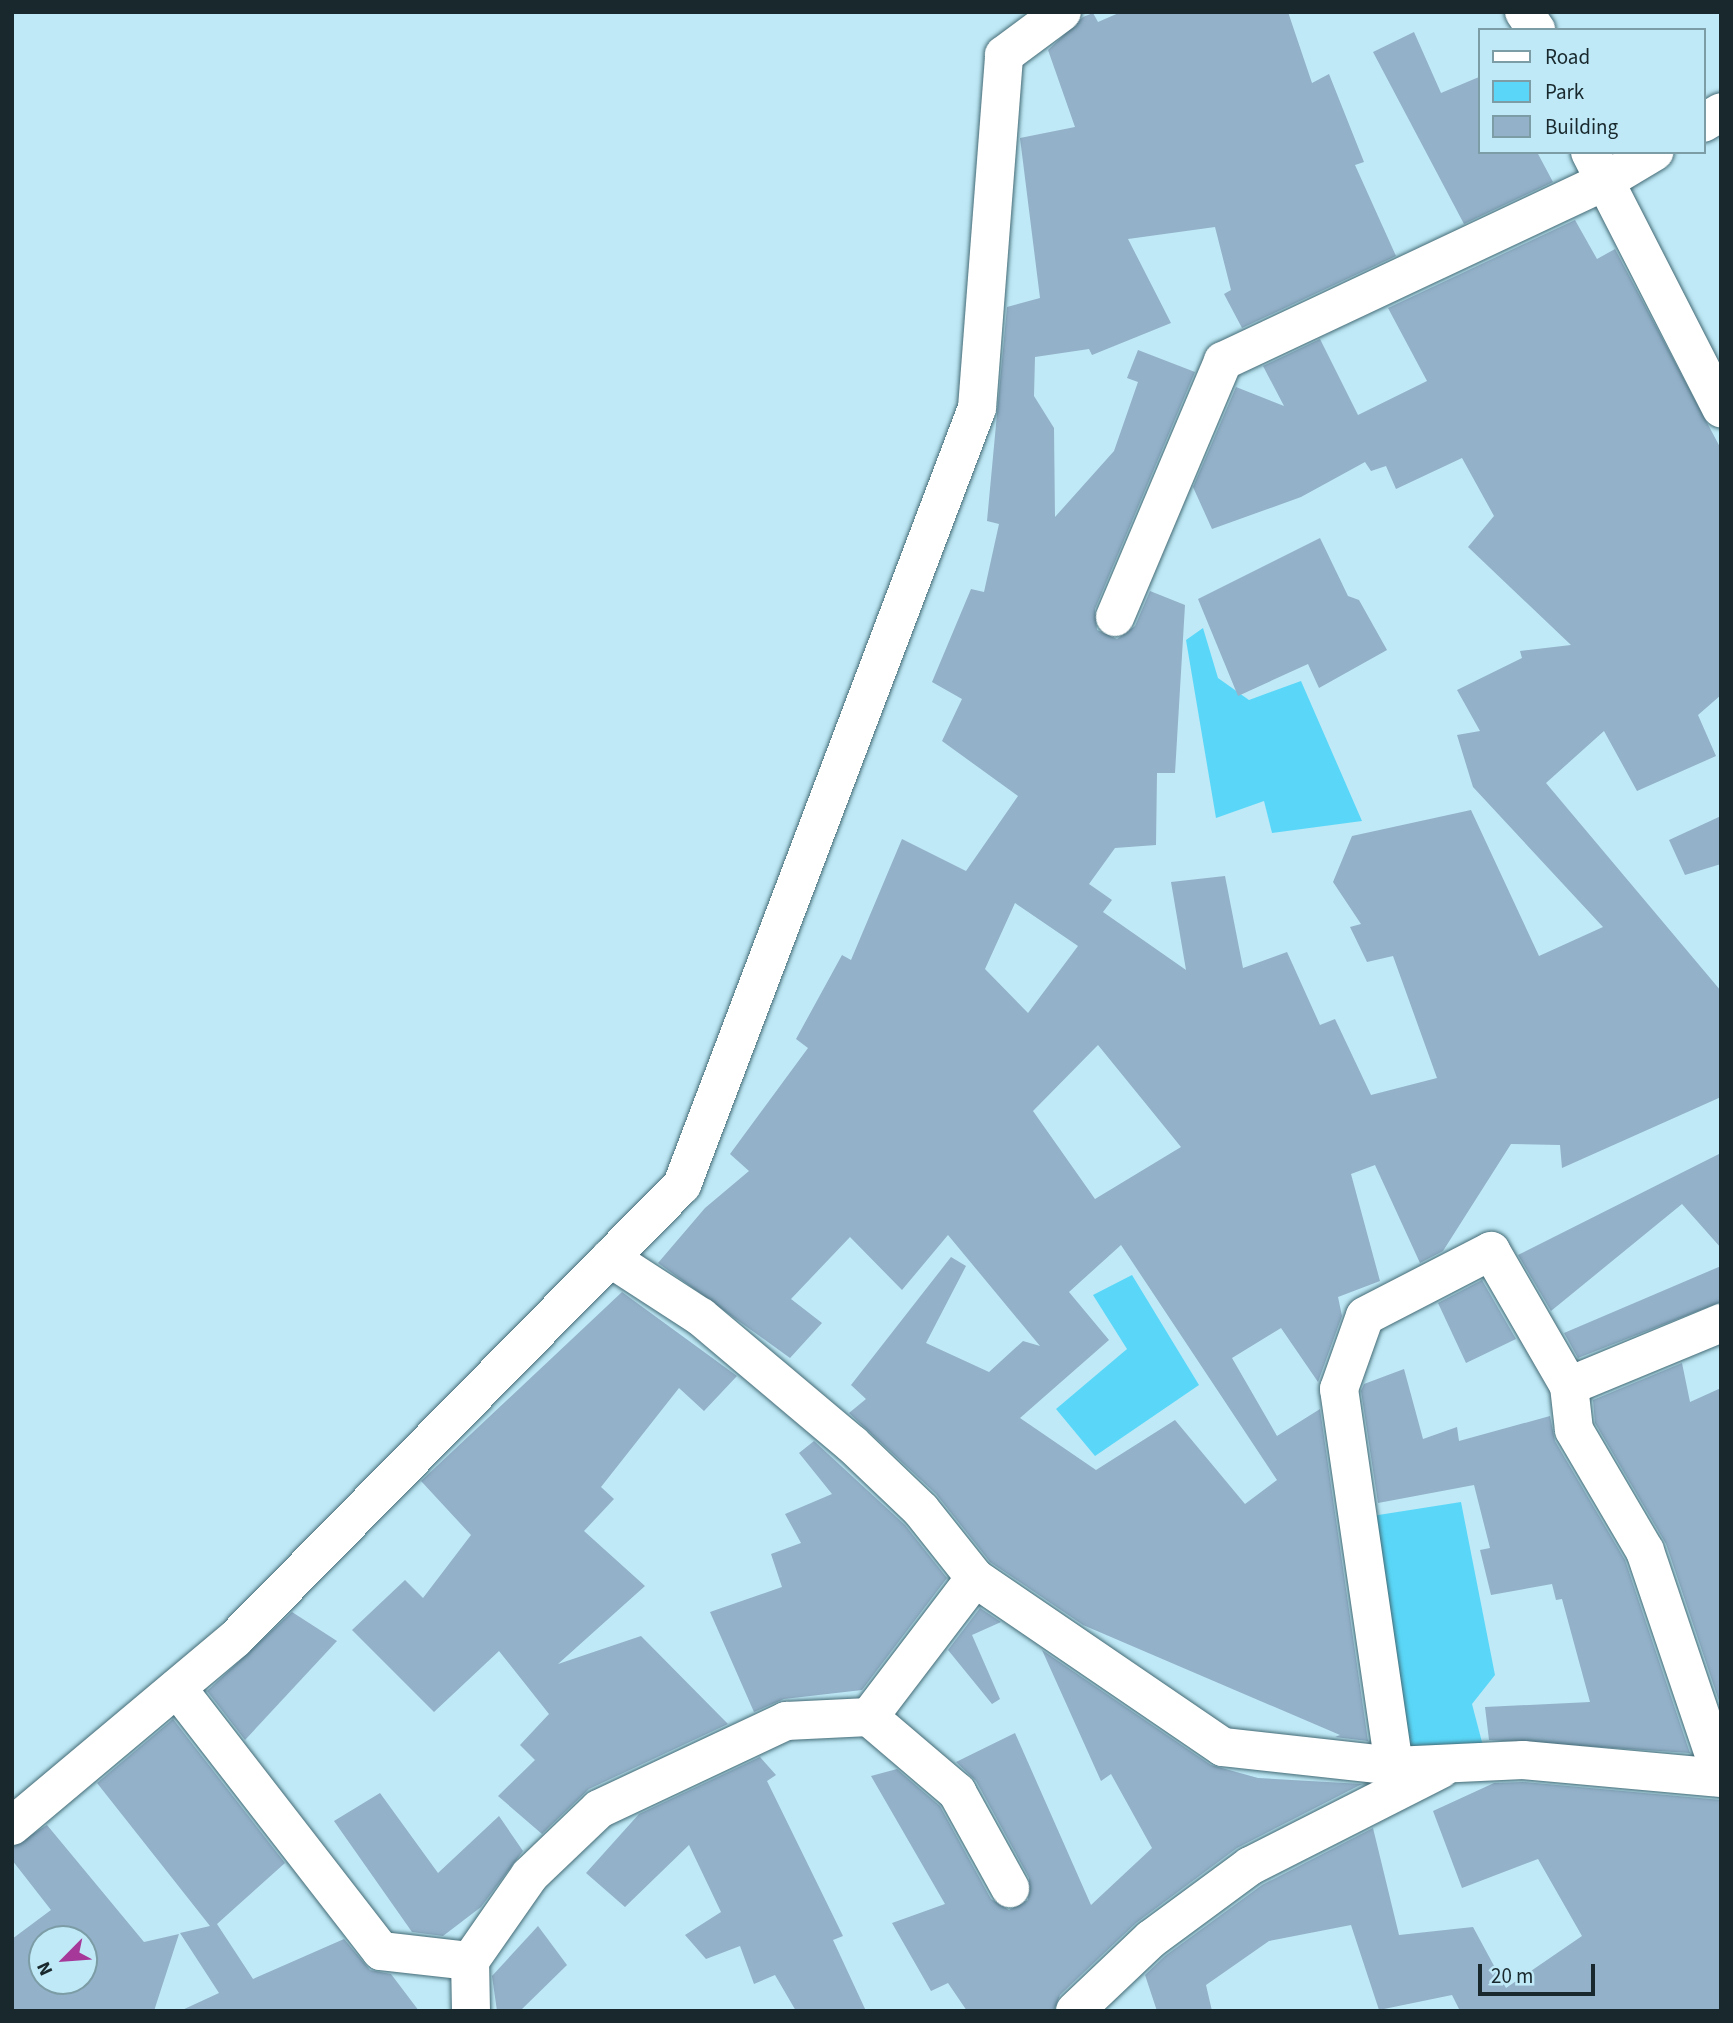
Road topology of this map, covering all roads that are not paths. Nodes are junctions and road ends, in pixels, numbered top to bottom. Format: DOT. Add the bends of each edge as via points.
graph roads {
  1 [pos="1062,12"];
  2 [pos="1524,12"];
  3 [pos="1535,28"];
  4 [pos="1721,113"];
  5 [pos="1705,122"];
  6 [pos="1647,154"];
  7 [pos="1596,168"];
  8 [pos="1721,408"];
  9 [pos="1115,617"];
  10 [pos="610,1258"];
  11 [pos="1721,1323"];
  12 [pos="1569,1386"];
  13 [pos="975,1578"];
  14 [pos="177,1688"];
  15 [pos="869,1717"];
  16 [pos="1452,1763"];
  17 [pos="1394,1766"];
  18 [pos="1721,1777"];
  19 [pos="12,1826"];
  20 [pos="1010,1888"];
  21 [pos="470,1961"];
  22 [pos="471,2011"];
  23 [pos="1075,2011"];
  1 -- 10 [label="street" via="1004,55 977,408 682,1185"];
  2 -- 3 [label="street"];
  4 -- 5 [label="street"];
  6 -- 7 [label="street"];
  7 -- 8 [label="street"];
  7 -- 9 [label="street" via="1223,361"];
  10 -- 13 [label="street" via="701,1317 852,1444 921,1510"];
  10 -- 14 [label="street" via="234,1639"];
  11 -- 12 [label="street"];
  12 -- 17 [label="street" via="1491,1251 1366,1317 1339,1390"];
  12 -- 18 [label="street" via="1574,1430 1645,1551"];
  13 -- 15 [label="street"];
  13 -- 17 [label="street" via="1223,1747"];
  14 -- 19 [label="street"];
  14 -- 21 [label="street" via="381,1951"];
  15 -- 20 [label="street" via="957,1792"];
  15 -- 21 [label="street" via="786,1721 599,1808 530,1875"];
  16 -- 17 [label="street"];
  16 -- 18 [label="street" via="1523,1760"];
  16 -- 23 [label="street" via="1250,1866 1151,1939"];
  21 -- 22 [label="street"];
}
